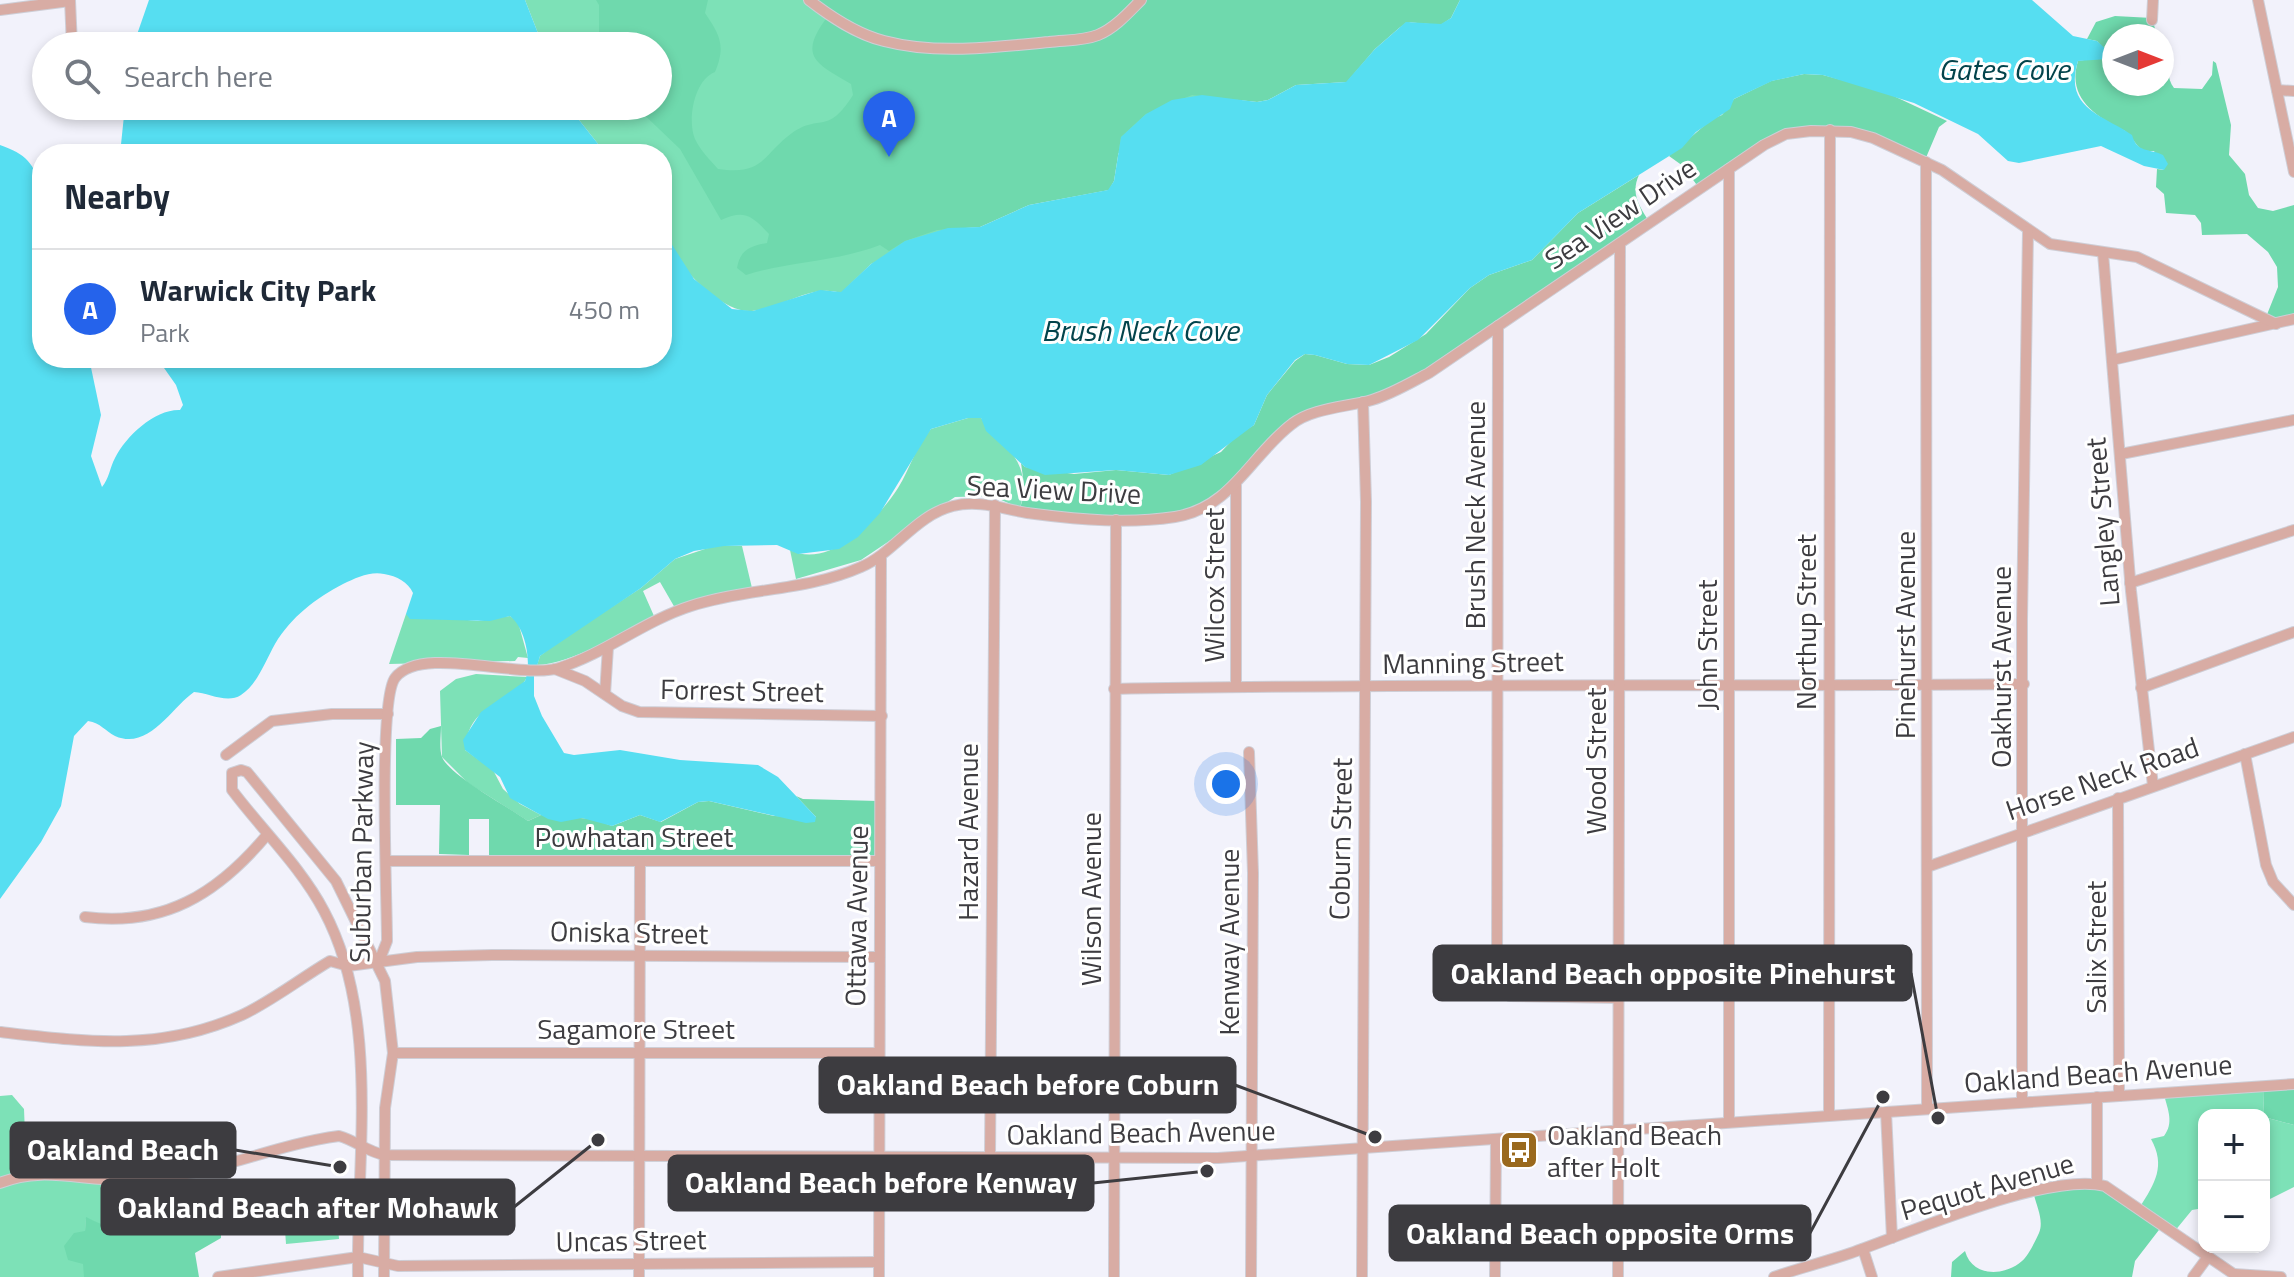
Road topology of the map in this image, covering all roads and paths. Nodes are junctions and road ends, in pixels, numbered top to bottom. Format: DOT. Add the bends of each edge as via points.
graph roads {
  1 [pos="70,0"];
  2 [pos="809,0"];
  3 [pos="1141,0"];
  4 [pos="2153,0"];
  5 [pos="2258,0"];
  6 [pos="0,10"];
  7 [pos="2152,20"];
  8 [pos="71,32"];
  9 [pos="2277,90"];
  10 [pos="2294,91"];
  11 [pos="1830,130"];
  12 [pos="1926,162"];
  13 [pos="1729,169"];
  14 [pos="2294,172"];
  15 [pos="2028,231"];
  16 [pos="1620,244"];
  17 [pos="2103,253"];
  18 [pos="2294,319"];
  19 [pos="2276,324"];
  20 [pos="1498,326"];
  21 [pos="2112,360"];
  22 [pos="1363,402"];
  23 [pos="2294,420"];
  24 [pos="2121,454"];
  25 [pos="1236,483"];
  26 [pos="995,505"];
  27 [pos="1116,520"];
  28 [pos="2294,530"];
  29 [pos="881,557"];
  30 [pos="2130,583"];
  31 [pos="2294,632"];
  32 [pos="608,647"];
  33 [pos="555,669"];
  34 [pos="1497,684"];
  35 [pos="2024,684"];
  36 [pos="1619,685"];
  37 [pos="1928,685"];
  38 [pos="1729,686"];
  39 [pos="1236,687"];
  40 [pos="1365,687"];
  41 [pos="1830,687"];
  42 [pos="2141,688"];
  43 [pos="1114,689"];
  44 [pos="605,694"];
  45 [pos="388,714"];
  46 [pos="882,716"];
  47 [pos="2294,737"];
  48 [pos="1249,752"];
  49 [pos="2245,754"];
  50 [pos="226,755"];
  51 [pos="2153,786"];
  52 [pos="2118,798"];
  53 [pos="2024,831"];
  54 [pos="266,836"];
  55 [pos="388,861"];
  56 [pos="880,861"];
  57 [pos="640,862"];
  58 [pos="1927,867"];
  59 [pos="2293,903"];
  60 [pos="85,917"];
  61 [pos="640,956"];
  62 [pos="879,957"];
  63 [pos="378,964"];
  64 [pos="348,966"];
  65 [pos="1619,998"];
  66 [pos="1,1032"];
  67 [pos="641,1052"];
  68 [pos="393,1053"];
  69 [pos="879,1053"];
  70 [pos="2294,1084"];
  71 [pos="2119,1096"];
  72 [pos="2097,1097"];
  73 [pos="2022,1102"];
  74 [pos="1927,1109"];
  75 [pos="1886,1112"];
  76 [pos="1829,1115"];
  77 [pos="1729,1122"];
  78 [pos="1619,1129"];
  79 [pos="1496,1139"];
  80 [pos="359,1141"];
  81 [pos="1361,1148"];
  82 [pos="385,1155"];
  83 [pos="1253,1156"];
  84 [pos="640,1158"];
  85 [pos="881,1158"];
  86 [pos="990,1158"];
  87 [pos="1114,1158"];
  88 [pos="0,1183"];
  89 [pos="2097,1183"];
  90 [pos="1892,1238"];
  91 [pos="1863,1249"];
  92 [pos="358,1257"];
  93 [pos="2207,1258"];
  94 [pos="879,1262"];
  95 [pos="384,1263"];
  96 [pos="639,1265"];
  97 [pos="2236,1275"];
  98 [pos="1778,1276"];
  99 [pos="218,1277"];
  100 [pos="358,1277"];
  101 [pos="384,1277"];
  102 [pos="639,1277"];
  103 [pos="879,1277"];
  104 [pos="1114,1277"];
  105 [pos="1251,1277"];
  106 [pos="1362,1277"];
  107 [pos="1495,1277"];
  108 [pos="1618,1277"];
  109 [pos="1872,1277"];
  110 [pos="2193,1277"];
  111 [pos="2281,1277"];
  1 -- 6 [label="street"];
  1 -- 8 [label="street"];
  2 -- 3 [label="street" via="880,40 973,48 1093,36 1112,28"];
  4 -- 7 [label="street"];
  5 -- 9 [label="street"];
  9 -- 10 [label="street"];
  9 -- 14 [label="street"];
  11 -- 12 [label="street, Sea View Drive" via="1873,138"];
  11 -- 13 [label="street, Sea View Drive" via="1786,134"];
  11 -- 41 [label="street, Northup Street"];
  12 -- 15 [label="street, Sea View Drive"];
  12 -- 37 [label="street, Pinehurst Avenue"];
  13 -- 16 [label="street, Sea View Drive"];
  13 -- 38 [label="street, John Street"];
  15 -- 17 [label="street, Sea View Drive" via="2050,244"];
  15 -- 35 [label="street, Oakhurst Avenue"];
  16 -- 20 [label="street, Sea View Drive"];
  16 -- 36 [label="street, Wood Street"];
  17 -- 19 [label="street, Sea View Drive" via="2137,257"];
  17 -- 21 [label="street, Langley Street"];
  18 -- 19 [label="street"];
  19 -- 21 [label="street"];
  20 -- 22 [label="street, Sea View Drive" via="1408,385"];
  20 -- 34 [label="street, Brush Neck Avenue"];
  21 -- 24 [label="street, Langley Street"];
  22 -- 25 [label="street, Sea View Drive" via="1295,421"];
  22 -- 40 [label="street, Coburn Street"];
  23 -- 24 [label="street"];
  24 -- 30 [label="street, Langley Street"];
  25 -- 27 [label="street, Sea View Drive" via="1199,510 1161,519"];
  25 -- 39 [label="street, Wilcox Street"];
  26 -- 27 [label="street, Sea View Drive"];
  26 -- 29 [label="street, Sea View Drive" via="971,503 940,510"];
  26 -- 86 [label="street, Hazard Avenue"];
  27 -- 43 [label="street, Wilson Avenue"];
  28 -- 30 [label="street"];
  29 -- 32 [label="street, Sea View Drive" via="824,580 689,606"];
  29 -- 46 [label="street, Ottawa Avenue"];
  30 -- 42 [label="street, Langley Street"];
  31 -- 42 [label="street"];
  32 -- 33 [label="street, Sea View Drive"];
  32 -- 44 [label="street"];
  33 -- 44 [label="street, Forrest Street"];
  33 -- 45 [label="street, Sea View Drive" via="410,667 390,687"];
  34 -- 36 [label="street, Manning Street"];
  34 -- 40 [label="street, Manning Street"];
  34 -- 65 [label="street, Brush Neck Avenue" via="1496,972 1510,996"];
  35 -- 37 [label="street, Manning Street"];
  35 -- 53 [label="street, Oakhurst Avenue"];
  36 -- 38 [label="street, Manning Street"];
  36 -- 65 [label="street, Wood Street"];
  37 -- 41 [label="street, Manning Street"];
  37 -- 58 [label="street, Pinehurst Avenue"];
  38 -- 41 [label="street, Manning Street"];
  38 -- 77 [label="street, John Street"];
  39 -- 40 [label="street, Manning Street"];
  39 -- 43 [label="street, Manning Street"];
  40 -- 81 [label="street, Coburn Street"];
  41 -- 76 [label="street, Northup Street"];
  42 -- 51 [label="street, Langley Street"];
  43 -- 87 [label="street, Wilson Avenue"];
  44 -- 46 [label="street, Forrest Street" via="639,712"];
  45 -- 50 [label="street" via="272,721"];
  45 -- 55 [label="street, Suburban Parkway"];
  46 -- 56 [label="street, Ottawa Avenue"];
  47 -- 49 [label="street, Horse Neck Road"];
  48 -- 83 [label="street, Kenway Avenue"];
  49 -- 51 [label="street, Horse Neck Road"];
  49 -- 59 [label="street" via="2266,865 2273,882"];
  51 -- 52 [label="street, Horse Neck Road"];
  52 -- 53 [label="street, Horse Neck Road"];
  52 -- 71 [label="street, Salix Street"];
  53 -- 58 [label="street, Horse Neck Road"];
  53 -- 73 [label="street, Oakhurst Avenue"];
  54 -- 60 [label="street" via="233,873 194,900 129,918"];
  54 -- 63 [label="street, Suburban Parkway" via="232,790 232,773 247,772 336,881"];
  54 -- 64 [label="street, Suburban Parkway" via="314,894"];
  55 -- 57 [label="street, Powhatan Street"];
  55 -- 63 [label="street, Suburban Parkway" via="387,941"];
  56 -- 57 [label="street, Powhatan Street"];
  56 -- 62 [label="street, Ottawa Avenue"];
  57 -- 61 [label="street"];
  58 -- 74 [label="street, Pinehurst Avenue"];
  61 -- 62 [label="street, Oniska Street"];
  61 -- 63 [label="street, Oniska Street" via="417,957"];
  61 -- 67 [label="street"];
  62 -- 69 [label="street, Ottawa Avenue"];
  63 -- 64 [label="street, Oniska Street"];
  63 -- 68 [label="street, Suburban Parkway" via="385,981"];
  64 -- 66 [label="street, Oniska Street" via="330,961 243,1014 167,1038 107,1044"];
  64 -- 80 [label="street, Suburban Parkway" via="356,1014"];
  65 -- 78 [label="street, Wood Street"];
  67 -- 68 [label="street, Sagamore Street"];
  67 -- 69 [label="street, Sagamore Street"];
  67 -- 84 [label="street"];
  68 -- 82 [label="street, Suburban Parkway"];
  69 -- 85 [label="street, Ottawa Avenue"];
  70 -- 71 [label="street, Oakland Beach Avenue"];
  71 -- 72 [label="street, Oakland Beach Avenue"];
  72 -- 73 [label="street, Oakland Beach Avenue"];
  72 -- 89 [label="street"];
  73 -- 74 [label="street, Oakland Beach Avenue"];
  74 -- 75 [label="street, Oakland Beach Avenue"];
  75 -- 76 [label="street, Oakland Beach Avenue"];
  75 -- 90 [label="street"];
  76 -- 77 [label="street, Oakland Beach Avenue"];
  77 -- 78 [label="street, Oakland Beach Avenue"];
  78 -- 79 [label="street, Oakland Beach Avenue"];
  78 -- 108 [label="street, Wood Street"];
  79 -- 81 [label="street, Oakland Beach Avenue"];
  79 -- 107 [label="street"];
  80 -- 82 [label="street, Oakland Beach Avenue" via="369,1152"];
  80 -- 88 [label="street, Oakland Beach Avenue" via="324,1138 178,1177 118,1180 35,1173"];
  80 -- 92 [label="street, Suburban Parkway"];
  81 -- 83 [label="street, Oakland Beach Avenue"];
  81 -- 106 [label="street, Coburn Street"];
  82 -- 84 [label="street, Oakland Beach Avenue"];
  82 -- 95 [label="street, Suburban Parkway"];
  83 -- 87 [label="street, Oakland Beach Avenue"];
  83 -- 105 [label="street, Kenway Avenue"];
  84 -- 85 [label="street, Oakland Beach Avenue"];
  84 -- 96 [label="street"];
  85 -- 86 [label="street, Oakland Beach Avenue"];
  85 -- 94 [label="street, Ottawa Avenue"];
  86 -- 87 [label="street, Oakland Beach Avenue"];
  87 -- 104 [label="street, Wilson Avenue"];
  89 -- 90 [label="street, Pequot Avenue" via="2061,1184"];
  89 -- 93 [label="street, Pequot Avenue"];
  90 -- 91 [label="street, Pequot Avenue"];
  91 -- 98 [label="street, Pequot Avenue"];
  91 -- 109 [label="street"];
  92 -- 95 [label="street, Uncas Street"];
  92 -- 99 [label="street"];
  92 -- 100 [label="street, Suburban Parkway"];
  93 -- 97 [label="street, Pequot Avenue"];
  93 -- 110 [label="street"];
  94 -- 96 [label="street, Uncas Street"];
  94 -- 103 [label="street, Ottawa Avenue"];
  95 -- 96 [label="street, Uncas Street"];
  95 -- 101 [label="street, Suburban Parkway"];
  96 -- 102 [label="street"];
  97 -- 111 [label="street"];
}
